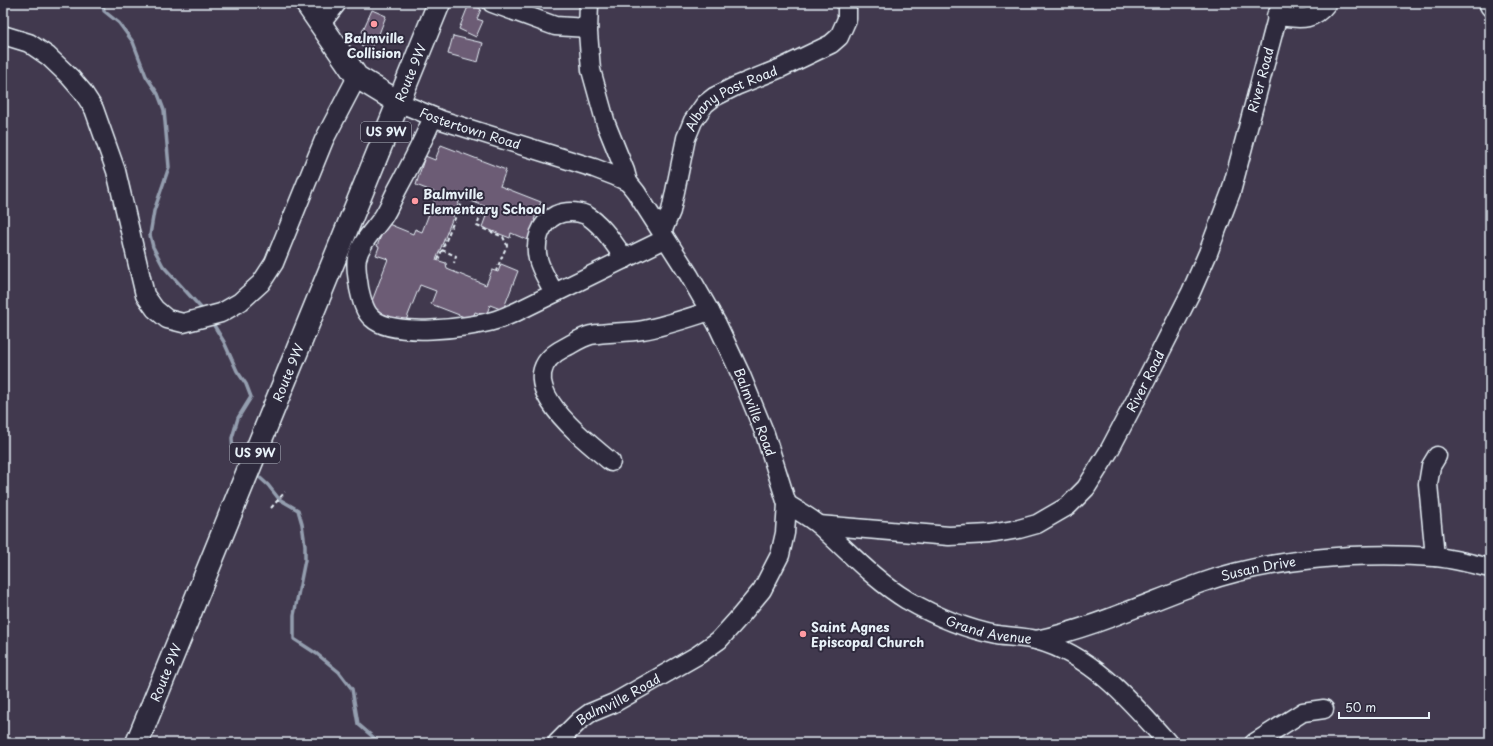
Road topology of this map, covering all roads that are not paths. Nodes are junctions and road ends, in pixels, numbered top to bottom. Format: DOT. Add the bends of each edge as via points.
graph roads {
  1 [pos="306,3"];
  2 [pos="337,3"];
  3 [pos="440,3"];
  4 [pos="492,3"];
  5 [pos="589,3"];
  6 [pos="847,3"];
  7 [pos="1326,3"];
  8 [pos="1488,3"];
  9 [pos="1490,6"];
  10 [pos="1279,10"];
  11 [pos="320,22"];
  12 [pos="588,28"];
  13 [pos="3,35"];
  14 [pos="357,77"];
  15 [pos="398,102"];
  16 [pos="433,117"];
  17 [pos="628,182"];
  18 [pos="664,236"];
  19 [pos="625,259"];
  20 [pos="554,293"];
  21 [pos="710,312"];
  22 [pos="1437,456"];
  23 [pos="611,462"];
  24 [pos="787,504"];
  25 [pos="819,524"];
  26 [pos="1435,557"];
  27 [pos="1490,568"];
  28 [pos="1036,640"];
  29 [pos="1324,708"];
  30 [pos="137,743"];
  31 [pos="557,743"];
  32 [pos="1168,743"];
  33 [pos="1254,743"];
  1 -- 11 [label="main road, Fostertown Road"];
  2 -- 11 [label="street"];
  3 -- 15 [label="main road, Route 9W / US 9W"];
  4 -- 12 [label="street" via="555,26"];
  5 -- 12 [label="street, Balmville Road"];
  6 -- 18 [label="street, Albany Post Road" via="847,19 839,37 831,44 714,97 693,120 686,138"];
  7 -- 10 [label="street" via="1321,11 1311,17 1300,18"];
  8 -- 9 [label="street"];
  10 -- 25 [label="street, River Road" via="1231,192 1208,253 1142,388 1086,488 1068,506 1037,524 990,534 949,536"];
  11 -- 14 [label="main road, Fostertown Road"];
  12 -- 17 [label="street, Balmville Road" via="591,70 606,124"];
  13 -- 14 [label="street" via="29,43 48,56 70,76 94,109 116,171 145,295 155,309 167,319 183,323 221,314 240,302 261,283 274,262 324,140"];
  14 -- 15 [label="main road, Fostertown Road"];
  15 -- 16 [label="street, Fostertown Road"];
  15 -- 30 [label="main road, Route 9W / US 9W"];
  16 -- 17 [label="street, Fostertown Road" via="594,168"];
  16 -- 20 [label="street" via="383,217 363,243 357,259 360,292 372,319 402,330 474,325 496,320"];
  17 -- 18 [label="street, Balmville Road"];
  18 -- 19 [label="street"];
  18 -- 21 [label="street, Balmville Road"];
  19 -- 20 [label="street"];
  19 -- 20 [label="street" via="600,239 597,224 586,215 562,212 551,217 538,235 537,245 538,259 549,264"];
  21 -- 23 [label="street" via="644,330 590,335 555,352 544,366 541,382 548,399 572,428"];
  21 -- 24 [label="street, Balmville Road" via="740,373 765,434"];
  22 -- 26 [label="street" via="1431,466 1428,484"];
  24 -- 25 [label="street, Grand Avenue"];
  24 -- 31 [label="street, Balmville Road" via="785,533 777,562 762,590 719,640 698,655 614,703 590,713"];
  25 -- 28 [label="street, Grand Avenue" via="876,578 907,600 948,620 978,630"];
  26 -- 27 [label="street, Susan Drive"];
  26 -- 28 [label="street, Susan Drive" via="1342,557 1281,563 1237,572 1063,634"];
  28 -- 32 [label="street, Grand Avenue" via="1083,661 1132,703"];
  29 -- 33 [label="street" via="1303,712"];
}
